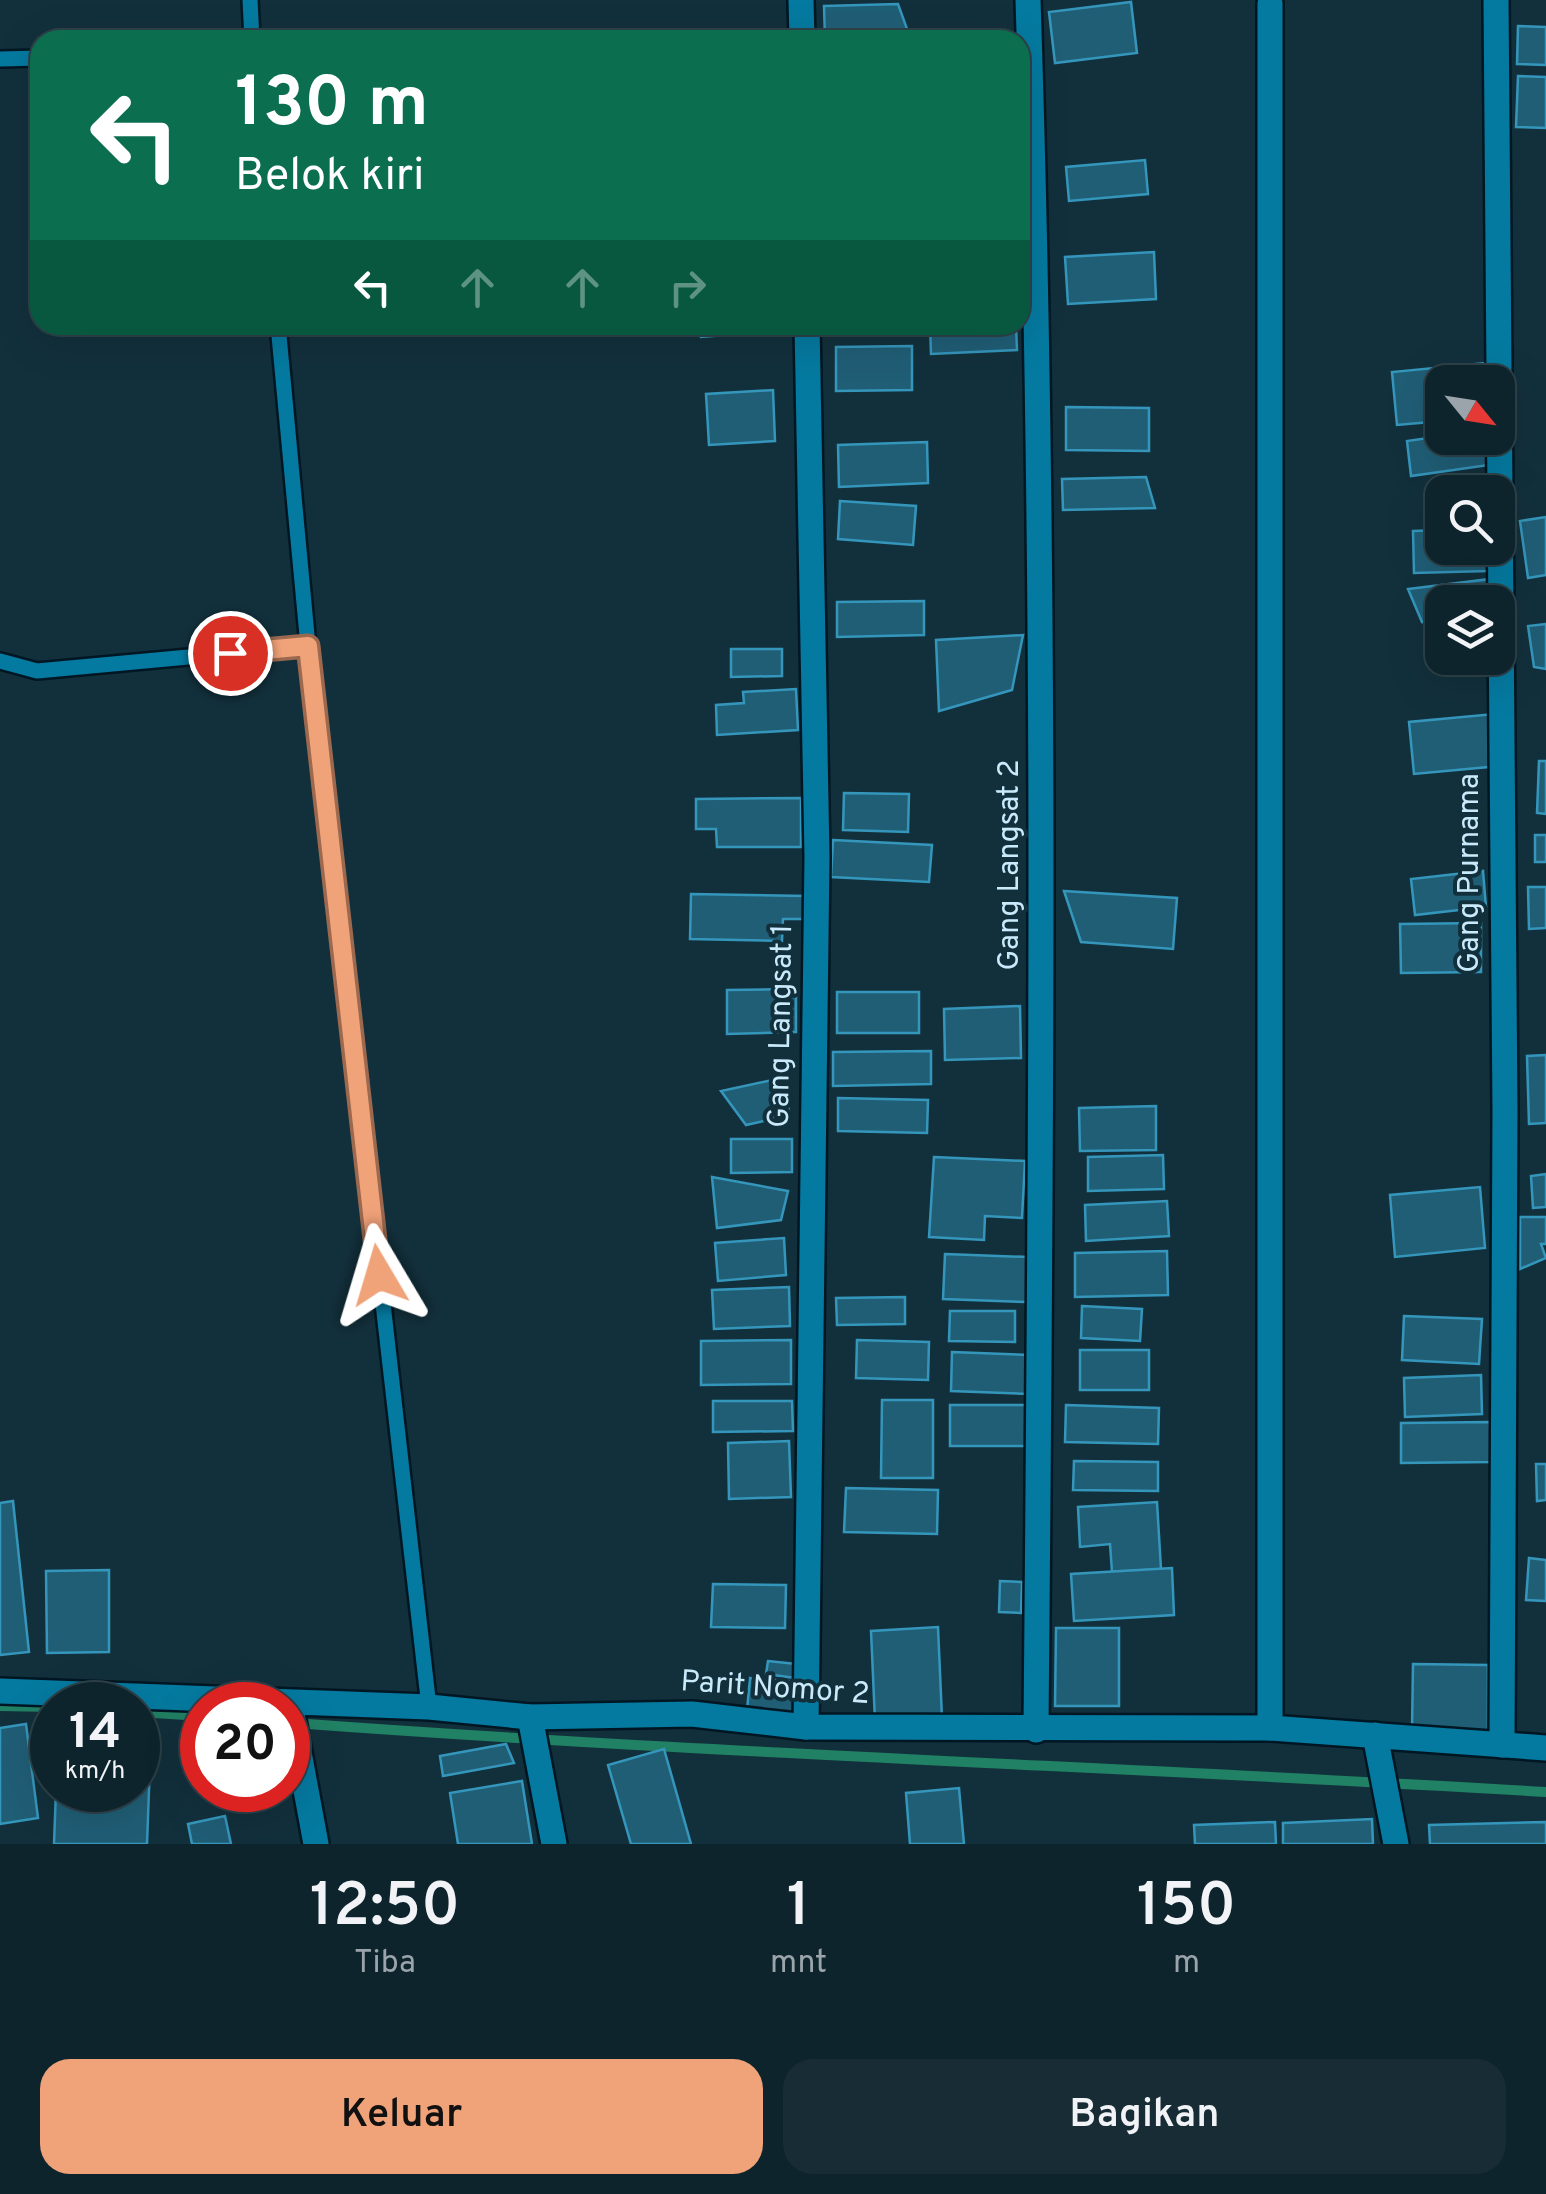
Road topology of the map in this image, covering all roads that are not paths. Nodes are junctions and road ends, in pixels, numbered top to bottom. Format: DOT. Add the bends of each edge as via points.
graph roads {
  1 [pos="250,0"];
  2 [pos="801,0"];
  3 [pos="1028,0"];
  4 [pos="1496,0"];
  5 [pos="1270,4"];
  6 [pos="252,30"];
  7 [pos="802,30"];
  8 [pos="1029,30"];
  9 [pos="30,58"];
  10 [pos="0,59"];
  11 [pos="1030,62"];
  12 [pos="279,335"];
  13 [pos="807,335"];
  14 [pos="308,646"];
  15 [pos="0,661"];
  16 [pos="0,1691"];
  17 [pos="180,1699"];
  18 [pos="310,1705"];
  19 [pos="430,1708"];
  20 [pos="530,1717"];
  21 [pos="806,1728"];
  22 [pos="1270,1728"];
  23 [pos="1036,1730"];
  24 [pos="1375,1735"];
  25 [pos="1502,1745"];
  26 [pos="1546,1748"];
  27 [pos="310,1812"];
  28 [pos="316,1844"];
  29 [pos="554,1844"];
  30 [pos="1396,1844"];
  1 -- 6 [label="lane"];
  2 -- 7 [label="street"];
  3 -- 8 [label="street, Gang Langsat 2"];
  4 -- 25 [label="street, Gang Purnama" via="1505,1092"];
  5 -- 22 [label="street"];
  9 -- 10 [label="lane"];
  11 -- 23 [label="street, Gang Langsat 2" via="1043,803"];
  12 -- 14 [label="lane"];
  13 -- 21 [label="street, Gang Langsat 1" via="816,857"];
  14 -- 15 [label="lane" via="36,671"];
  14 -- 19 [label="lane"];
  16 -- 17 [label="street, Parit Nomor 2"];
  18 -- 19 [label="street, Parit Nomor 2"];
  19 -- 20 [label="street, Parit Nomor 2"];
  20 -- 21 [label="street, Parit Nomor 2" via="692,1714"];
  20 -- 29 [label="street"];
  21 -- 23 [label="street, Parit Nomor 2"];
  22 -- 23 [label="street, Parit Nomor 2"];
  22 -- 24 [label="street, Parit Nomor 2"];
  24 -- 25 [label="street, Parit Nomor 2"];
  24 -- 30 [label="street"];
  25 -- 26 [label="street, Parit Nomor 2"];
  27 -- 28 [label="street"];
}
